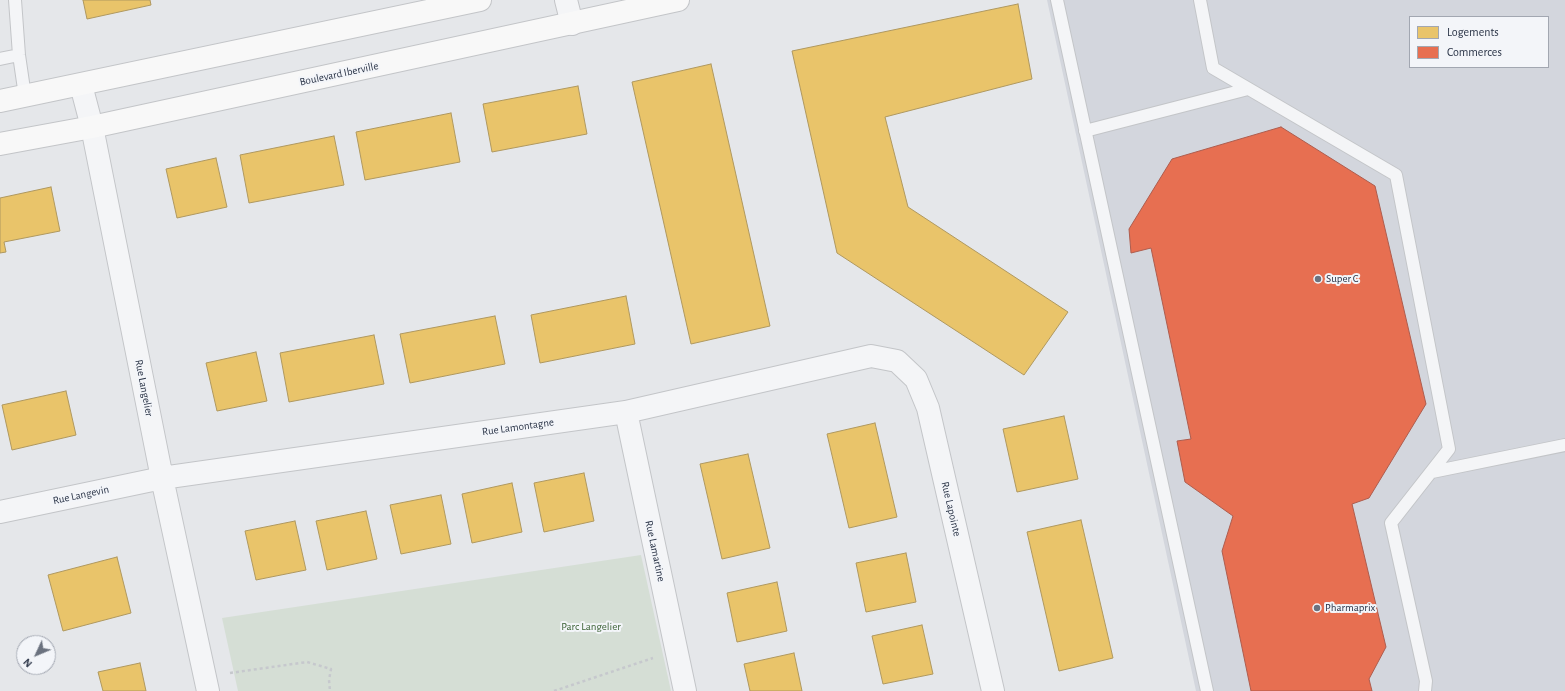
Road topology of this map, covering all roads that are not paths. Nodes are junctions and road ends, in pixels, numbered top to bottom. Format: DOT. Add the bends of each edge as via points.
graph roads {
  1 [pos="15,0"];
  2 [pos="480,0"];
  3 [pos="566,0"];
  4 [pos="678,0"];
  5 [pos="1057,0"];
  6 [pos="1200,0"];
  7 [pos="572,24"];
  8 [pos="19,55"];
  9 [pos="0,59"];
  10 [pos="81,85"];
  11 [pos="1248,90"];
  12 [pos="25,96"];
  13 [pos="0,101"];
  14 [pos="92,127"];
  15 [pos="1085,131"];
  16 [pos="0,144"];
  17 [pos="871,356"];
  18 [pos="626,412"];
  19 [pos="1565,445"];
  20 [pos="1432,472"];
  21 [pos="162,478"];
  22 [pos="0,512"];
  23 [pos="207,684"];
  24 [pos="685,691"];
  25 [pos="993,691"];
  26 [pos="1207,691"];
  27 [pos="1425,691"];
  1 -- 8 [label="lane"];
  2 -- 10 [label="street"];
  3 -- 7 [label="street"];
  4 -- 7 [label="street, Boulevard Iberville"];
  5 -- 15 [label="lane"];
  6 -- 11 [label="lane" via="1213,68"];
  7 -- 14 [label="street, Boulevard Iberville"];
  8 -- 9 [label="lane"];
  8 -- 12 [label="lane"];
  10 -- 12 [label="street"];
  10 -- 14 [label="street, Rue Langelier"];
  11 -- 15 [label="lane"];
  11 -- 20 [label="lane" via="1396,175 1449,449"];
  12 -- 13 [label="street"];
  14 -- 16 [label="street, Boulevard Iberville"];
  14 -- 21 [label="street, Rue Langelier"];
  15 -- 26 [label="lane"];
  17 -- 18 [label="street, Rue Lamontagne"];
  17 -- 25 [label="street, Rue Lapointe" via="897,362 916,379 928,408"];
  18 -- 21 [label="street, Rue Lamontagne"];
  18 -- 24 [label="street, Rue Lamartine"];
  19 -- 20 [label="lane"];
  20 -- 27 [label="lane" via="1391,523 1426,681"];
  21 -- 22 [label="street, Rue Langevin"];
  21 -- 23 [label="street, Rue Langelier"];
}
